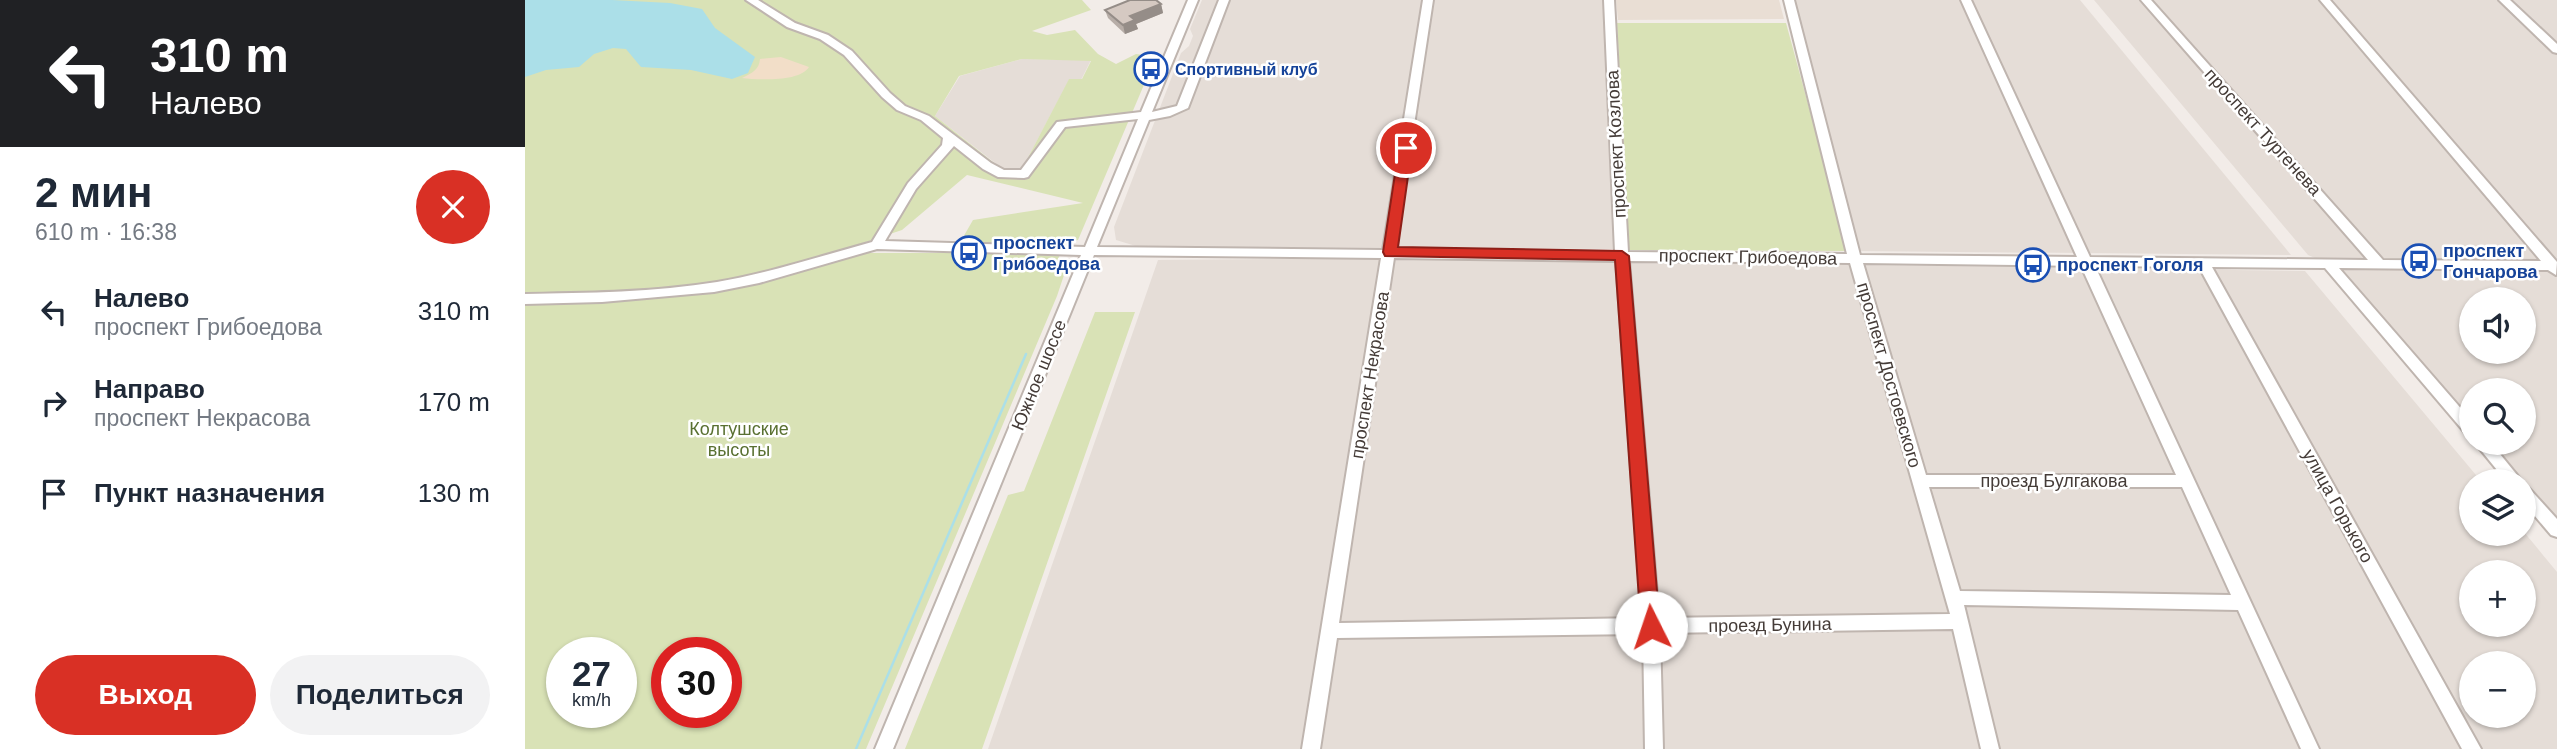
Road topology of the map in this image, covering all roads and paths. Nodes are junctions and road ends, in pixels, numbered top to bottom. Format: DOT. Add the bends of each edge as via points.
graph roads {
  1 [pos="751,0"];
  2 [pos="1193,0"];
  3 [pos="1224,0"];
  4 [pos="1428,0"];
  5 [pos="1609,0"];
  6 [pos="1789,0"];
  7 [pos="1966,0"];
  8 [pos="2146,0"];
  9 [pos="2325,0"];
  10 [pos="2504,0"];
  11 [pos="2557,50"];
  12 [pos="1144,116"];
  13 [pos="949,136"];
  14 [pos="877,245"];
  15 [pos="1090,251"];
  16 [pos="1390,252"];
  17 [pos="1622,256"];
  18 [pos="1855,259"];
  19 [pos="2085,262"];
  20 [pos="2204,264"];
  21 [pos="2380,265"];
  22 [pos="2330,266"];
  23 [pos="2555,268"];
  24 [pos="525,299"];
  25 [pos="2459,416"];
  26 [pos="2492,455"];
  27 [pos="2505,469"];
  28 [pos="1919,481"];
  29 [pos="2188,481"];
  30 [pos="2536,506"];
  31 [pos="2557,530"];
  32 [pos="1954,598"];
  33 [pos="2243,603"];
  34 [pos="1959,621"];
  35 [pos="1651,627"];
  36 [pos="1328,631"];
  37 [pos="884,749"];
  38 [pos="1311,749"];
  39 [pos="1654,749"];
  40 [pos="1990,749"];
  41 [pos="2310,749"];
  42 [pos="2472,749"];
  1 -- 13 [label="street" via="848,52 901,108"];
  2 -- 12 [label="street, Южное шоссе"];
  3 -- 12 [label="street" via="1182,108"];
  4 -- 16 [label="street, проспект Некрасова"];
  5 -- 17 [label="street, проспект Козлова"];
  6 -- 18 [label="street, проспект Достоевского"];
  7 -- 19 [label="street"];
  8 -- 21 [label="street, проспект Тургенева"];
  9 -- 23 [label="street"];
  10 -- 11 [label="street"];
  12 -- 13 [label="street" via="1062,124 1024,174 1002,174"];
  12 -- 15 [label="street, Южное шоссе"];
  13 -- 14 [label="street" via="948,146 912,186"];
  14 -- 15 [label="street, проспект Грибоедова"];
  14 -- 24 [label="street, проспект Грибоедова" via="714,287"];
  15 -- 16 [label="street, проспект Грибоедова"];
  15 -- 37 [label="street, Южное шоссе"];
  16 -- 17 [label="street, проспект Грибоедова"];
  16 -- 36 [label="street, проспект Некрасова"];
  17 -- 18 [label="street, проспект Грибоедова"];
  17 -- 35 [label="street, проспект Козлова"];
  18 -- 19 [label="street, проспект Грибоедова"];
  18 -- 28 [label="street, проспект Достоевского"];
  19 -- 20 [label="street, проспект Грибоедова"];
  19 -- 29 [label="street"];
  20 -- 22 [label="street, проспект Грибоедова"];
  20 -- 42 [label="street, улица Горького"];
  21 -- 22 [label="street, проспект Грибоедова"];
  21 -- 23 [label="street, проспект Грибоедова"];
  22 -- 25 [label="street"];
  26 -- 27 [label="street"];
  28 -- 29 [label="street, проезд Булгакова"];
  28 -- 32 [label="street, проспект Достоевского"];
  29 -- 33 [label="street"];
  30 -- 31 [label="street"];
  32 -- 33 [label="street"];
  32 -- 34 [label="street, проспект Достоевского"];
  33 -- 41 [label="street"];
  34 -- 35 [label="street, проезд Бунина"];
  34 -- 40 [label="street, проспект Достоевского"];
  35 -- 36 [label="street, проезд Бунина"];
  35 -- 39 [label="street, проспект Козлова"];
  36 -- 38 [label="street, проспект Некрасова"];
}
